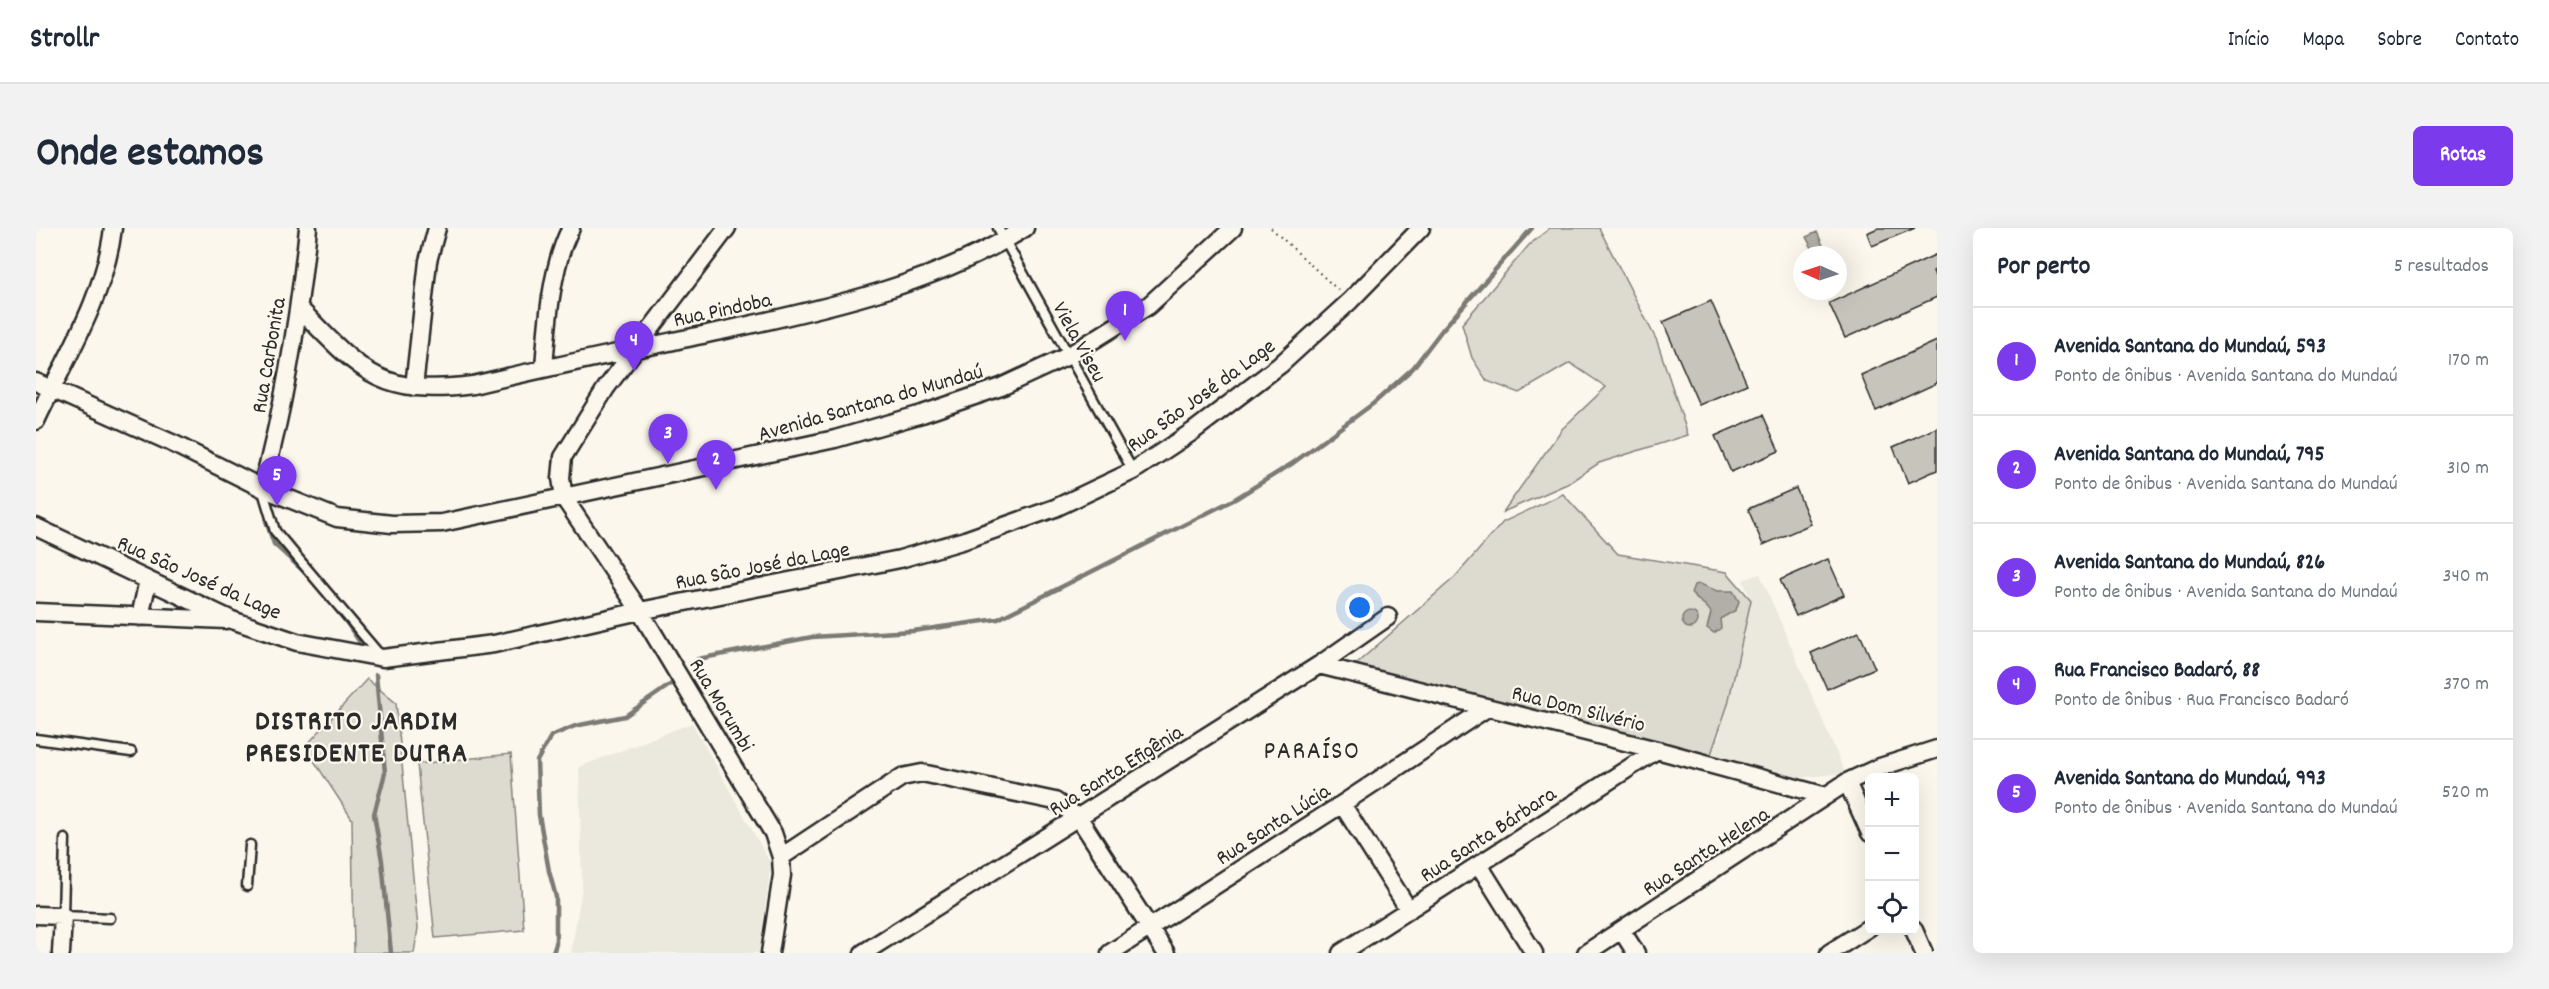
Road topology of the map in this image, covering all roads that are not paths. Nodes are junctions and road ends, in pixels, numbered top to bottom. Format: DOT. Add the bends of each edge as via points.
graph roads {
  1 [pos="113,228"];
  2 [pos="124,228"];
  3 [pos="308,228"];
  4 [pos="437,228"];
  5 [pos="727,228"];
  6 [pos="1024,228"];
  7 [pos="1233,228"];
  8 [pos="1421,228"];
  9 [pos="568,229"];
  10 [pos="1001,234"];
  11 [pos="110,253"];
  12 [pos="300,309"];
  13 [pos="634,350"];
  14 [pos="1068,356"];
  15 [pos="544,368"];
  16 [pos="44,385"];
  17 [pos="414,387"];
  18 [pos="36,421"];
  19 [pos="1133,471"];
  20 [pos="262,488"];
  21 [pos="564,498"];
  22 [pos="36,526"];
  23 [pos="148,580"];
  24 [pos="640,610"];
  25 [pos="36,612"];
  26 [pos="140,617"];
  27 [pos="1388,617"];
  28 [pos="232,620"];
  29 [pos="383,658"];
  30 [pos="1319,665"];
  31 [pos="1487,708"];
  32 [pos="36,739"];
  33 [pos="1937,749"];
  34 [pos="1657,750"];
  35 [pos="131,752"];
  36 [pos="1847,782"];
  37 [pos="1826,796"];
  38 [pos="1342,804"];
  39 [pos="1079,818"];
  40 [pos="1866,827"];
  41 [pos="65,838"];
  42 [pos="250,845"];
  43 [pos="781,857"];
  44 [pos="1479,865"];
  45 [pos="247,886"];
  46 [pos="1409,910"];
  47 [pos="36,915"];
  48 [pos="63,916"];
  49 [pos="110,918"];
  50 [pos="1150,928"];
  51 [pos="1865,930"];
  52 [pos="1622,931"];
  53 [pos="1916,935"];
  54 [pos="61,953"];
  55 [pos="770,953"];
  56 [pos="863,953"];
  57 [pos="1110,953"];
  58 [pos="1166,953"];
  59 [pos="1341,953"];
  60 [pos="1534,953"];
  61 [pos="1586,953"];
  62 [pos="1636,953"];
  63 [pos="1829,953"];
  64 [pos="1924,953"];
  1 -- 11 [label="street"];
  2 -- 11 [label="street"];
  3 -- 12 [label="street, Rua Carbonita"];
  4 -- 17 [label="street" via="428,261"];
  5 -- 13 [label="street"];
  6 -- 10 [label="street, Rua Pindoba"];
  7 -- 14 [label="street, Avenida Santana do Mundaú" via="1148,306"];
  8 -- 19 [label="street, Rua São José da Lage" via="1280,365"];
  9 -- 15 [label="street" via="548,318"];
  10 -- 13 [label="street, Rua Pindoba" via="928,275 827,309"];
  10 -- 14 [label="lane, Viela Viseu"];
  11 -- 16 [label="street" via="93,304"];
  12 -- 17 [label="street, Rua Pindoba" via="358,367 385,381"];
  12 -- 20 [label="street, Rua Carbonita"];
  13 -- 15 [label="street, Rua Pindoba"];
  13 -- 21 [label="street" via="563,457"];
  14 -- 19 [label="lane, Viela Viseu"];
  14 -- 21 [label="street, Avenida Santana do Mundaú" via="1001,387 835,439"];
  15 -- 17 [label="street, Rua Pindoba" via="473,385"];
  16 -- 18 [label="street"];
  16 -- 20 [label="street, Avenida Santana do Mundaú"];
  19 -- 24 [label="street, Rua São José da Lage" via="1055,508 900,559"];
  20 -- 21 [label="street, Avenida Santana do Mundaú" via="337,518 392,524 442,523"];
  20 -- 29 [label="lane" via="275,531"];
  21 -- 24 [label="street, Rua Morumbi"];
  22 -- 23 [label="street, Rua São José da Lage"];
  23 -- 26 [label="street"];
  23 -- 28 [label="street, Rua São José da Lage"];
  24 -- 29 [label="street, Rua São José da Lage" via="494,644"];
  24 -- 43 [label="street, Rua Morumbi" via="772,833"];
  25 -- 26 [label="street"];
  26 -- 28 [label="street"];
  27 -- 30 [label="street, Rua Santa Efigênia"];
  28 -- 29 [label="street, Rua São José da Lage" via="297,642"];
  30 -- 31 [label="street, Rua Dom Silvério"];
  30 -- 39 [label="street, Rua Santa Efigênia"];
  31 -- 34 [label="street, Rua Dom Silvério"];
  31 -- 38 [label="street, Rua Santa Lúcia"];
  32 -- 35 [label="lane"];
  33 -- 36 [label="street, Rua Santa Helena"];
  34 -- 37 [label="street, Rua Dom Silvério"];
  34 -- 44 [label="street, Rua Santa Bárbara"];
  36 -- 37 [label="street, Rua Santa Helena"];
  36 -- 40 [label="street"];
  37 -- 52 [label="street, Rua Santa Helena"];
  38 -- 46 [label="street"];
  38 -- 50 [label="street, Rua Santa Lúcia"];
  39 -- 43 [label="street" via="1055,801 922,773 902,777"];
  39 -- 50 [label="street"];
  39 -- 56 [label="street, Rua Santa Efigênia"];
  41 -- 48 [label="lane"];
  42 -- 45 [label="lane"];
  43 -- 55 [label="street, Rua Morumbi" via="782,875"];
  44 -- 46 [label="street, Rua Santa Bárbara"];
  44 -- 60 [label="street"];
  46 -- 59 [label="street, Rua Santa Bárbara"];
  47 -- 48 [label="street"];
  48 -- 49 [label="lane"];
  48 -- 54 [label="street"];
  50 -- 57 [label="street, Rua Santa Lúcia"];
  50 -- 58 [label="street"];
  51 -- 63 [label="street"];
  52 -- 61 [label="street, Rua Santa Helena"];
  52 -- 62 [label="street"];
  53 -- 64 [label="street"];
}
